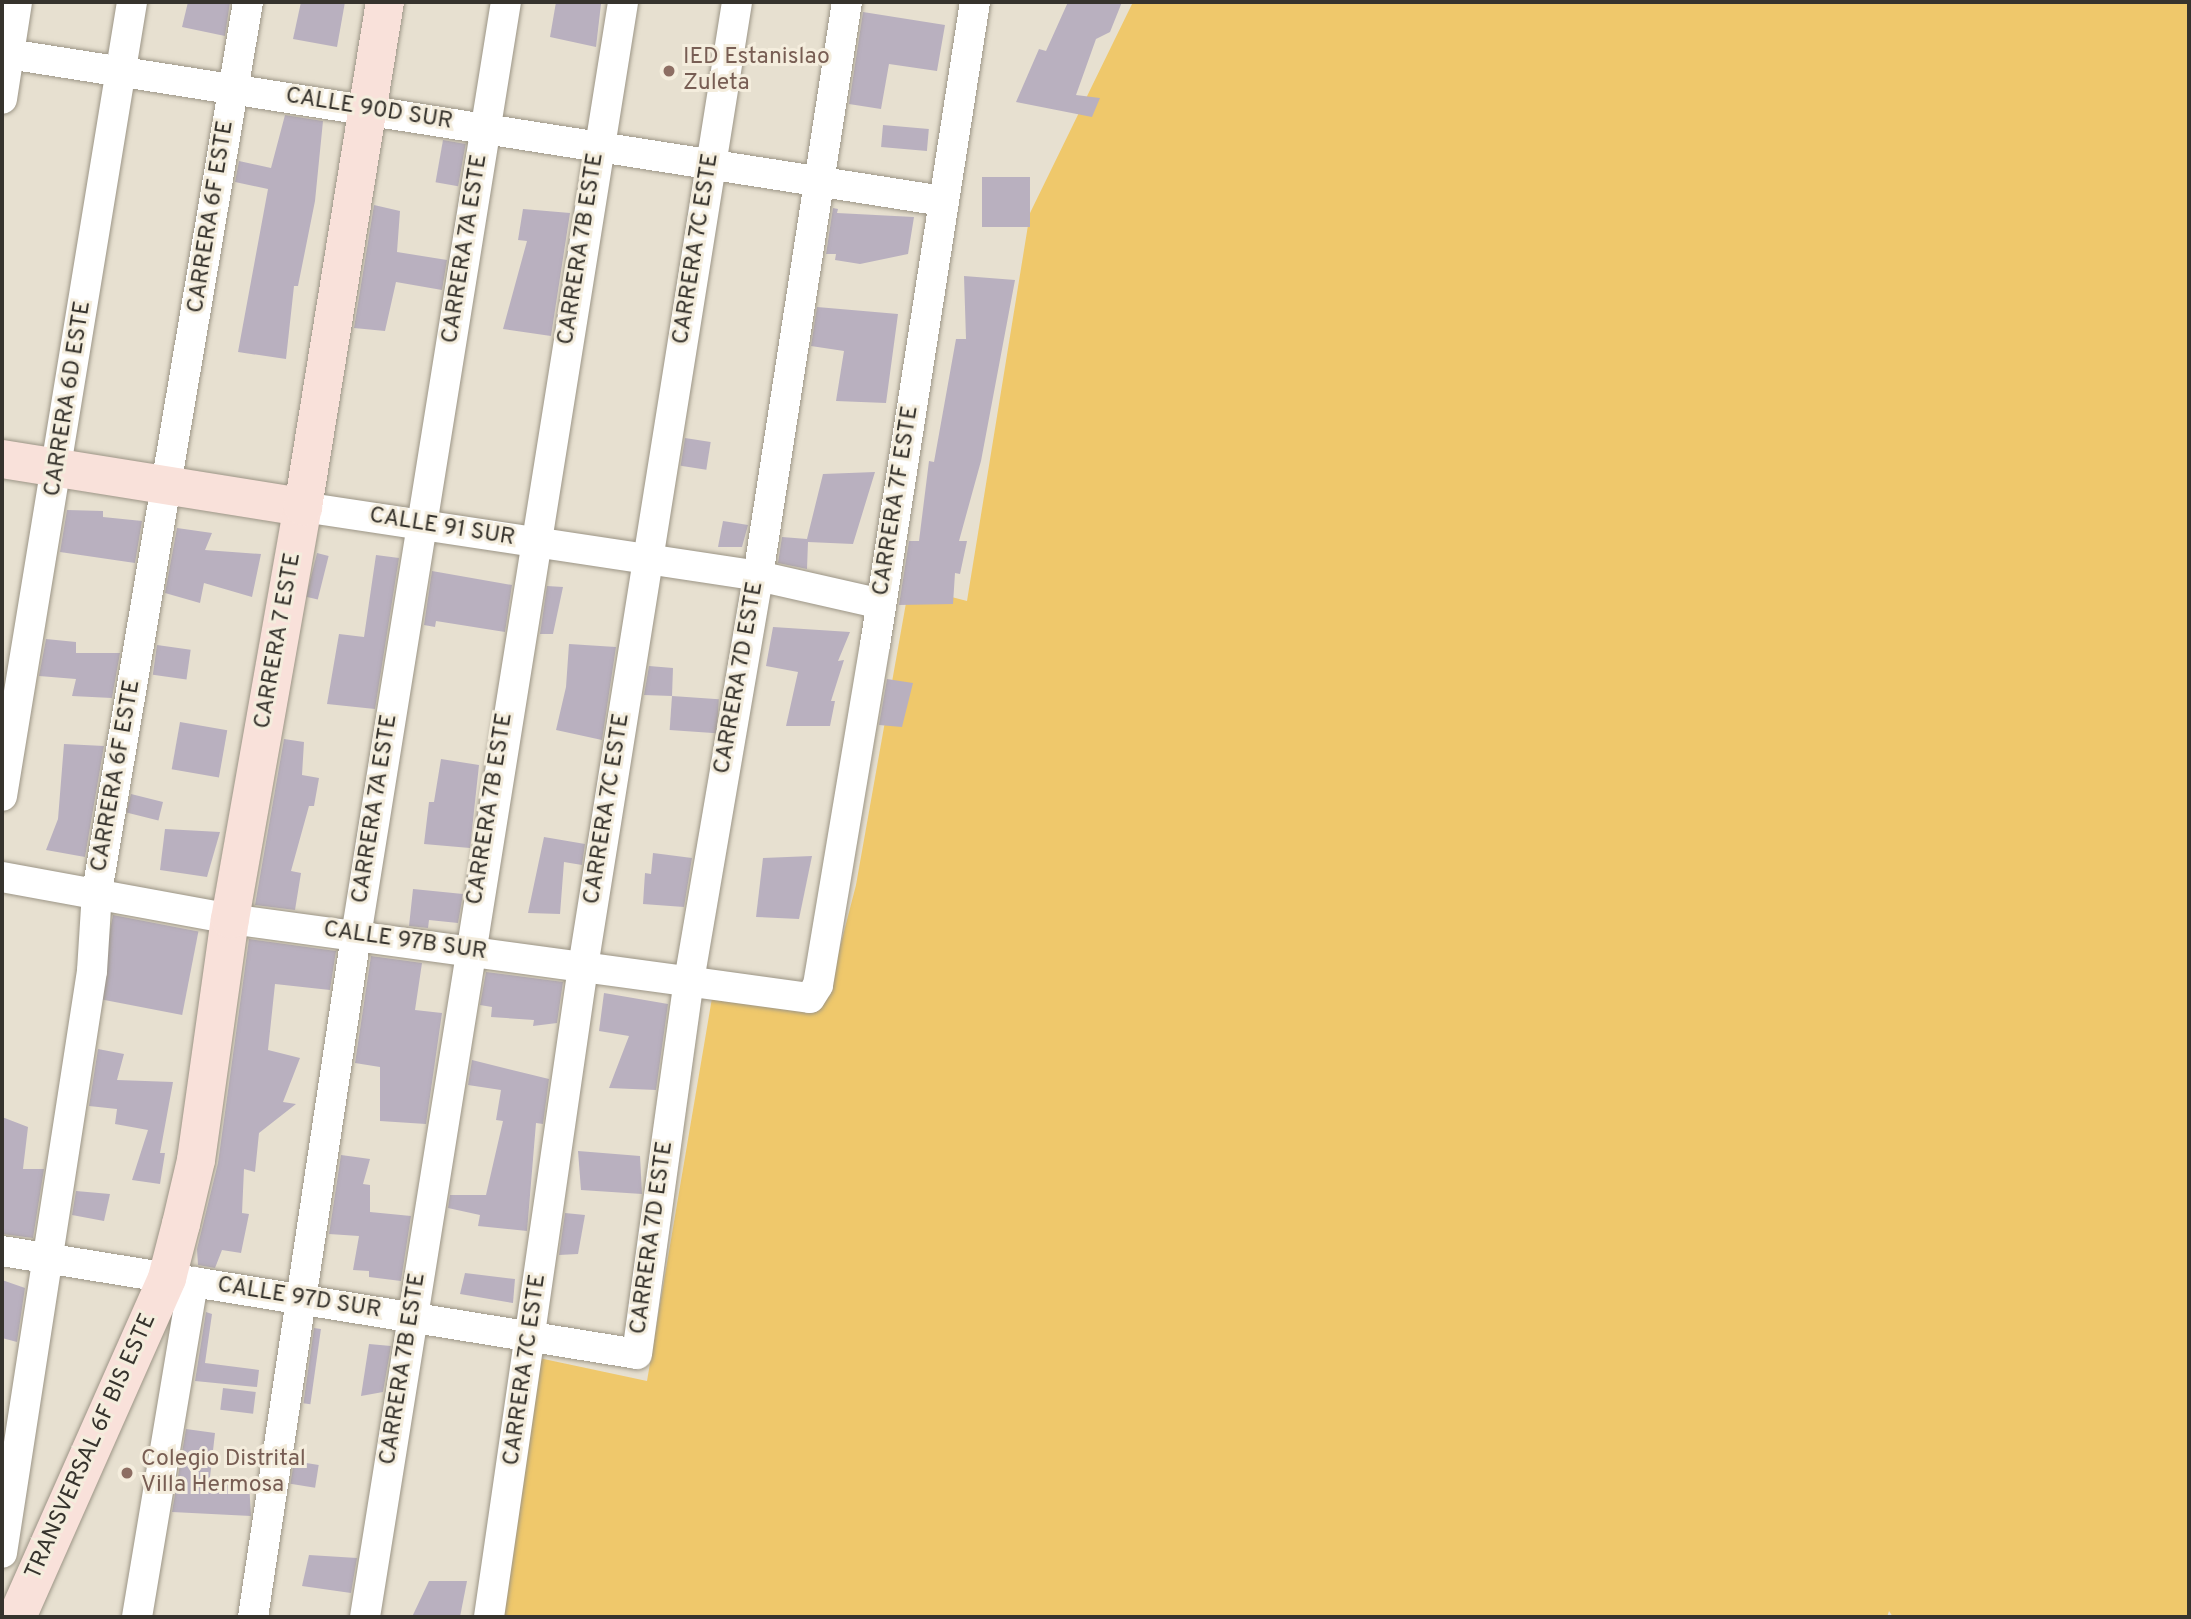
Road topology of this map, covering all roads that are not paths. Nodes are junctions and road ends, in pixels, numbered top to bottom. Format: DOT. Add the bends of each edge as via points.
graph roads {
  1 [pos="17,2"];
  2 [pos="132,2"];
  3 [pos="248,2"];
  4 [pos="385,2"];
  5 [pos="506,2"];
  6 [pos="623,2"];
  7 [pos="737,2"];
  8 [pos="847,2"];
  9 [pos="975,2"];
  10 [pos="5,53"];
  11 [pos="121,71"];
  12 [pos="233,89"];
  13 [pos="2,100"];
  14 [pos="369,109"];
  15 [pos="486,128"];
  16 [pos="599,146"];
  17 [pos="710,164"];
  18 [pos="820,180"];
  19 [pos="943,201"];
  20 [pos="2,459"];
  21 [pos="59,468"];
  22 [pos="168,486"];
  23 [pos="303,507"];
  24 [pos="421,525"];
  25 [pos="534,542"];
  26 [pos="647,559"];
  27 [pos="758,576"];
  28 [pos="881,604"];
  29 [pos="2,796"];
  30 [pos="2,877"];
  31 [pos="97,892"];
  32 [pos="230,919"];
  33 [pos="356,936"];
  34 [pos="469,951"];
  35 [pos="583,967"];
  36 [pos="689,981"];
  37 [pos="810,998"];
  38 [pos="2,1251"];
  39 [pos="50,1259"];
  40 [pos="180,1280"];
  41 [pos="301,1299"];
  42 [pos="412,1317"];
  43 [pos="531,1337"];
  44 [pos="637,1354"];
  45 [pos="2,1553"];
  46 [pos="17,1617"];
  47 [pos="137,1617"];
  48 [pos="253,1617"];
  49 [pos="365,1617"];
  50 [pos="489,1617"];
  1 -- 10 [label="street"];
  2 -- 11 [label="street, CARRERA 6D ESTE"];
  3 -- 12 [label="street, CARRERA 6F ESTE"];
  4 -- 14 [label="street, CARRERA 7 ESTE"];
  5 -- 15 [label="street, CARRERA 7A ESTE"];
  6 -- 16 [label="street, CARRERA 7B ESTE"];
  7 -- 17 [label="street, CARRERA 7C ESTE"];
  8 -- 18 [label="street, CARRERA 7D ESTE"];
  9 -- 19 [label="street, CARRERA 7F ESTE"];
  10 -- 11 [label="street, CALLE 90D SUR"];
  10 -- 13 [label="street"];
  11 -- 12 [label="street, CALLE 90D SUR"];
  11 -- 21 [label="street, CARRERA 6D ESTE"];
  12 -- 14 [label="street, CALLE 90D SUR"];
  12 -- 22 [label="street, CARRERA 6F ESTE"];
  14 -- 15 [label="street, CALLE 90D SUR"];
  14 -- 23 [label="street, CARRERA 7 ESTE"];
  15 -- 16 [label="street, CALLE 90D SUR"];
  15 -- 24 [label="street, CARRERA 7A ESTE"];
  16 -- 17 [label="street, CALLE 90D SUR"];
  16 -- 25 [label="street, CARRERA 7B ESTE"];
  17 -- 18 [label="street, CALLE 90D SUR"];
  17 -- 26 [label="street, CARRERA 7C ESTE"];
  18 -- 19 [label="street, CALLE 90D SUR"];
  18 -- 27 [label="street, CARRERA 7D ESTE"];
  19 -- 28 [label="street, CARRERA 7F ESTE"];
  20 -- 21 [label="street, CALLE 91 SUR"];
  21 -- 22 [label="street, CALLE 91 SUR"];
  21 -- 29 [label="street, CARRERA 6D ESTE"];
  22 -- 23 [label="street, CALLE 91 SUR"];
  22 -- 31 [label="street, CARRERA 6F ESTE"];
  23 -- 24 [label="street, CALLE 91 SUR"];
  23 -- 32 [label="street, CARRERA 7 ESTE"];
  24 -- 25 [label="street, CALLE 91 SUR"];
  24 -- 33 [label="street, CARRERA 7A ESTE"];
  25 -- 26 [label="street, CALLE 91 SUR"];
  25 -- 34 [label="street, CARRERA 7B ESTE"];
  26 -- 27 [label="street, CALLE 91 SUR"];
  26 -- 35 [label="street, CARRERA 7C ESTE"];
  27 -- 28 [label="street, CALLE 91 SUR"];
  27 -- 36 [label="street, CARRERA 7D ESTE"];
  28 -- 37 [label="street, CARRERA 7F ESTE" via="818,985"];
  30 -- 31 [label="street, CALLE 97B SUR"];
  31 -- 32 [label="street, CALLE 97B SUR"];
  31 -- 39 [label="street, CARRERA 6F ESTE" via="92,971"];
  32 -- 33 [label="street, CALLE 97B SUR"];
  32 -- 40 [label="street, CARRERA 7 ESTE"];
  33 -- 34 [label="street, CALLE 97B SUR"];
  33 -- 41 [label="street, CARRERA 7A ESTE"];
  34 -- 35 [label="street, CALLE 97B SUR"];
  34 -- 42 [label="street, CARRERA 7B ESTE"];
  35 -- 36 [label="street, CALLE 97B SUR"];
  35 -- 43 [label="street, CARRERA 7C ESTE"];
  36 -- 37 [label="street, CALLE 97B SUR"];
  36 -- 44 [label="street, CARRERA 7D ESTE"];
  38 -- 39 [label="street, CALLE 97D SUR"];
  39 -- 40 [label="street, CALLE 97D SUR"];
  39 -- 45 [label="street, CARRERA 6F ESTE"];
  40 -- 41 [label="street, CALLE 97D SUR"];
  40 -- 46 [label="street, TRANSVERSAL 6F BIS ESTE"];
  40 -- 47 [label="street, CARRERA 7 ESTE"];
  41 -- 42 [label="street, CALLE 97D SUR"];
  41 -- 48 [label="street, CARRERA 7A ESTE"];
  42 -- 43 [label="street, CALLE 97D SUR"];
  42 -- 49 [label="street, CARRERA 7B ESTE"];
  43 -- 44 [label="street, CALLE 97D SUR"];
  43 -- 50 [label="street, CARRERA 7C ESTE"];
}
